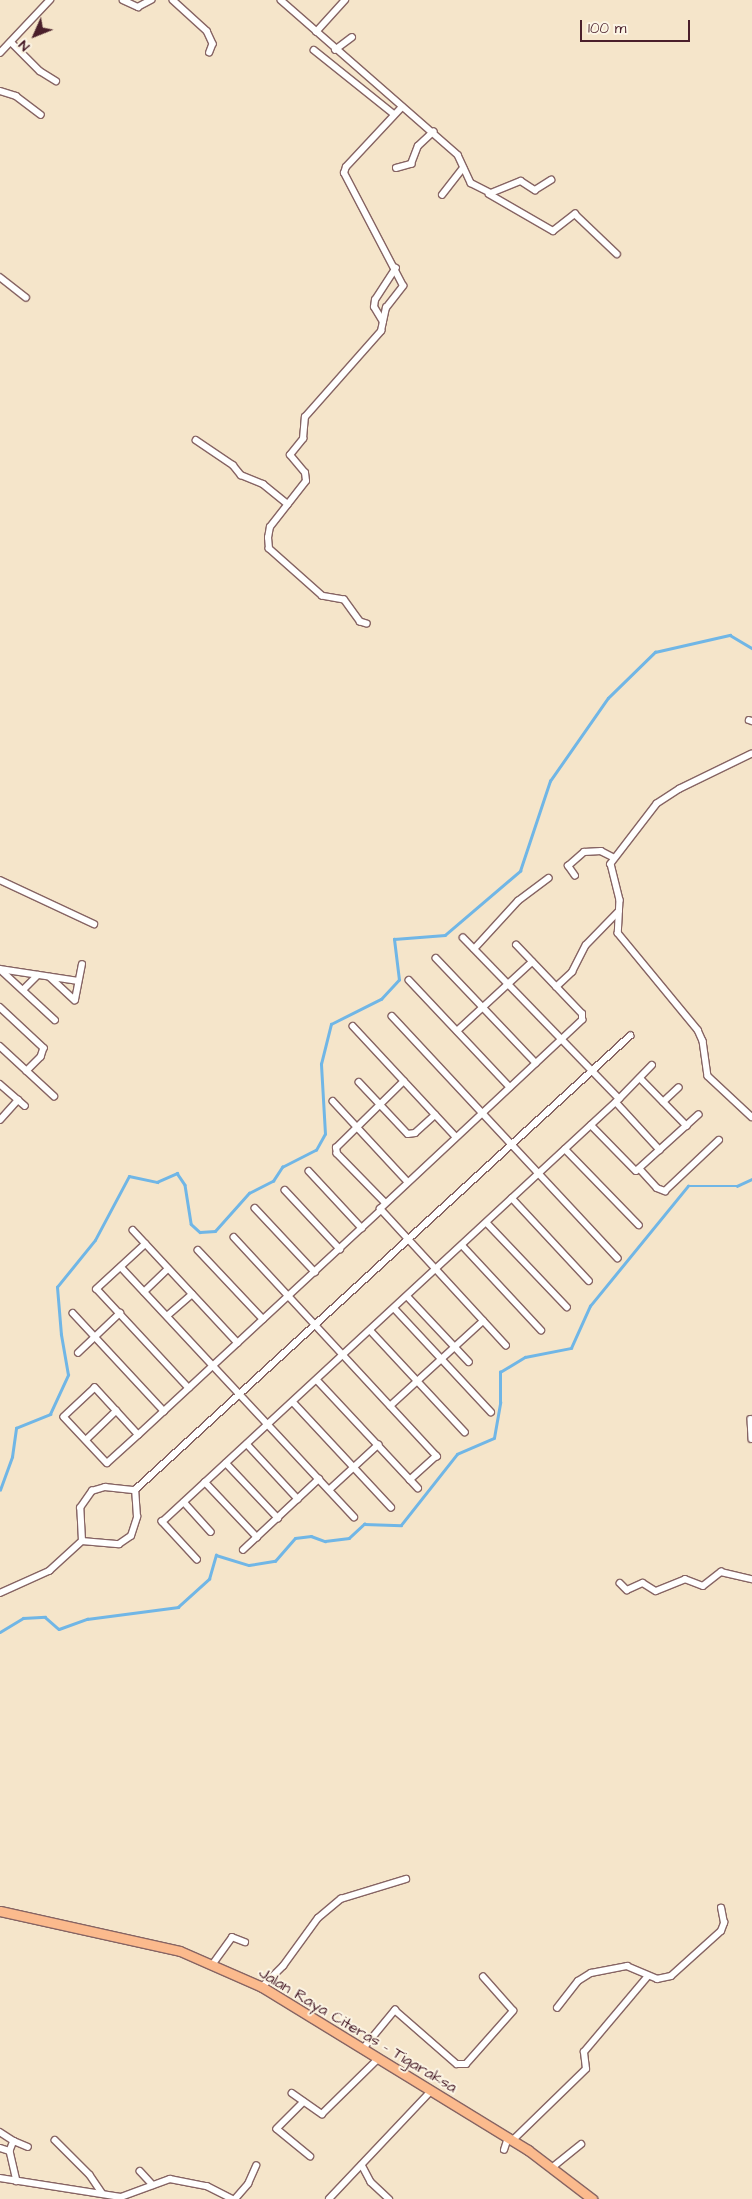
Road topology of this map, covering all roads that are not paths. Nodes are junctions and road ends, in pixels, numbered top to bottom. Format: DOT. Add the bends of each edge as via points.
graph roads {
  1 [pos="50,0"];
  2 [pos="123,0"];
  3 [pos="152,0"];
  4 [pos="173,0"];
  5 [pos="281,0"];
  6 [pos="345,0"];
  7 [pos="316,32"];
  8 [pos="352,37"];
  9 [pos="11,42"];
  10 [pos="314,50"];
  11 [pos="335,50"];
  12 [pos="210,52"];
  13 [pos="0,53"];
  14 [pos="56,81"];
  15 [pos="0,91"];
  16 [pos="402,107"];
  17 [pos="394,114"];
  18 [pos="41,115"];
  19 [pos="433,132"];
  20 [pos="396,168"];
  21 [pos="462,168"];
  22 [pos="551,180"];
  23 [pos="485,192"];
  24 [pos="442,195"];
  25 [pos="618,254"];
  26 [pos="396,268"];
  27 [pos="0,277"];
  28 [pos="26,297"];
  29 [pos="384,322"];
  30 [pos="196,440"];
  31 [pos="288,504"];
  32 [pos="367,624"];
  33 [pos="752,754"];
  34 [pos="613,857"];
  35 [pos="575,876"];
  36 [pos="548,878"];
  37 [pos="0,880"];
  38 [pos="619,911"];
  39 [pos="94,924"];
  40 [pos="463,938"];
  41 [pos="516,945"];
  42 [pos="474,949"];
  43 [pos="436,958"];
  44 [pos="532,962"];
  45 [pos="82,964"];
  46 [pos="0,969"];
  47 [pos="38,975"];
  48 [pos="50,977"];
  49 [pos="409,980"];
  50 [pos="78,981"];
  51 [pos="507,984"];
  52 [pos="556,987"];
  53 [pos="23,990"];
  54 [pos="0,1007"];
  55 [pos="482,1008"];
  56 [pos="392,1016"];
  57 [pos="55,1020"];
  58 [pos="353,1026"];
  59 [pos="457,1031"];
  60 [pos="630,1036"];
  61 [pos="560,1040"];
  62 [pos="0,1046"];
  63 [pos="536,1063"];
  64 [pos="652,1065"];
  65 [pos="592,1070"];
  66 [pos="27,1071"];
  67 [pos="640,1078"];
  68 [pos="404,1081"];
  69 [pos="359,1082"];
  70 [pos="0,1084"];
  71 [pos="510,1087"];
  72 [pos="678,1088"];
  73 [pos="54,1096"];
  74 [pos="18,1100"];
  75 [pos="617,1100"];
  76 [pos="333,1101"];
  77 [pos="664,1102"];
  78 [pos="380,1104"];
  79 [pos="24,1106"];
  80 [pos="482,1114"];
  81 [pos="435,1115"];
  82 [pos="698,1115"];
  83 [pos="752,1117"];
  84 [pos="0,1120"];
  85 [pos="591,1125"];
  86 [pos="687,1126"];
  87 [pos="357,1127"];
  88 [pos="456,1138"];
  89 [pos="719,1140"];
  90 [pos="511,1144"];
  91 [pos="565,1149"];
  92 [pos="660,1150"];
  93 [pos="640,1169"];
  94 [pos="309,1171"];
  95 [pos="539,1173"];
  96 [pos="408,1182"];
  97 [pos="285,1190"];
  98 [pos="512,1198"];
  99 [pos="385,1203"];
  100 [pos="255,1208"];
  101 [pos="380,1212"];
  102 [pos="487,1222"];
  103 [pos="639,1225"];
  104 [pos="362,1228"];
  105 [pos="132,1230"];
  106 [pos="234,1237"];
  107 [pos="408,1243"];
  108 [pos="146,1244"];
  109 [pos="463,1246"];
  110 [pos="340,1249"];
  111 [pos="198,1250"];
  112 [pos="618,1258"];
  113 [pos="121,1267"];
  114 [pos="168,1268"];
  115 [pos="436,1271"];
  116 [pos="315,1272"];
  117 [pos="589,1281"];
  118 [pos="144,1292"];
  119 [pos="192,1294"];
  120 [pos="288,1296"];
  121 [pos="408,1297"];
  122 [pos="567,1307"];
  123 [pos="395,1309"];
  124 [pos="73,1313"];
  125 [pos="120,1313"];
  126 [pos="167,1316"];
  127 [pos="263,1319"];
  128 [pos="483,1321"];
  129 [pos="315,1325"];
  130 [pos="541,1330"];
  131 [pos="371,1331"];
  132 [pos="95,1337"];
  133 [pos="238,1343"];
  134 [pos="455,1346"];
  135 [pos="506,1346"];
  136 [pos="78,1353"];
  137 [pos="343,1356"];
  138 [pos="441,1359"];
  139 [pos="469,1362"];
  140 [pos="213,1365"];
  141 [pos="317,1380"];
  142 [pos="417,1381"];
  143 [pos="189,1388"];
  144 [pos="240,1394"];
  145 [pos="293,1402"];
  146 [pos="390,1406"];
  147 [pos="116,1411"];
  148 [pos="164,1411"];
  149 [pos="491,1412"];
  150 [pos="751,1419"];
  151 [pos="268,1425"];
  152 [pos="465,1432"];
  153 [pos="138,1435"];
  154 [pos="752,1439"];
  155 [pos="86,1440"];
  156 [pos="247,1444"];
  157 [pos="378,1445"];
  158 [pos="226,1463"];
  159 [pos="353,1467"];
  160 [pos="319,1480"];
  161 [pos="410,1480"];
  162 [pos="205,1482"];
  163 [pos="418,1488"];
  164 [pos="135,1490"];
  165 [pos="329,1490"];
  166 [pos="298,1499"];
  167 [pos="184,1502"];
  168 [pos="391,1507"];
  169 [pos="354,1517"];
  170 [pos="278,1518"];
  171 [pos="211,1532"];
  172 [pos="257,1537"];
  173 [pos="82,1541"];
  174 [pos="243,1550"];
  175 [pos="197,1560"];
  176 [pos="752,1579"];
  177 [pos="620,1583"];
  178 [pos="0,1593"];
  179 [pos="406,1880"];
  180 [pos="721,1908"];
  181 [pos="0,1911"];
  182 [pos="245,1942"];
  183 [pos="212,1965"];
  184 [pos="648,1976"];
  185 [pos="483,1977"];
  186 [pos="262,1987"];
  187 [pos="556,2008"];
  188 [pos="362,2050"];
  189 [pos="377,2060"];
  190 [pos="431,2090"];
  191 [pos="292,2093"];
  192 [pos="304,2102"];
  193 [pos="0,2132"];
  194 [pos="55,2140"];
  195 [pos="510,2140"];
  196 [pos="14,2142"];
  197 [pos="580,2144"];
  198 [pos="28,2147"];
  199 [pos="0,2148"];
  200 [pos="504,2150"];
  201 [pos="10,2151"];
  202 [pos="310,2156"];
  203 [pos="362,2165"];
  204 [pos="256,2166"];
  205 [pos="553,2167"];
  206 [pos="140,2171"];
  207 [pos="0,2178"];
  208 [pos="17,2180"];
  209 [pos="152,2185"];
  210 [pos="102,2193"];
  211 [pos="590,2198"];
  212 [pos="234,2199"];
  213 [pos="329,2199"];
  214 [pos="389,2199"];
  1 -- 9 [label="street"];
  2 -- 3 [label="street" via="138,7"];
  4 -- 12 [label="street" via="208,31 213,44"];
  5 -- 7 [label="street"];
  6 -- 7 [label="street"];
  7 -- 11 [label="street"];
  8 -- 11 [label="street"];
  9 -- 13 [label="street"];
  9 -- 14 [label="street" via="40,71"];
  10 -- 17 [label="street"];
  11 -- 16 [label="street"];
  15 -- 18 [label="street" via="16,96"];
  16 -- 17 [label="street"];
  16 -- 19 [label="street"];
  17 -- 26 [label="street" via="344,173"];
  19 -- 20 [label="street" via="418,146 411,164"];
  19 -- 21 [label="street" via="458,154"];
  21 -- 23 [label="street" via="471,184"];
  21 -- 24 [label="street"];
  22 -- 23 [label="street" via="535,190 521,181 494,192"];
  23 -- 25 [label="street" via="553,231 574,214"];
  26 -- 29 [label="street" via="403,286 386,308"];
  26 -- 29 [label="street" via="375,300 374,307"];
  27 -- 28 [label="street"];
  29 -- 31 [label="street" via="381,331 305,417 303,439 290,454 305,473 306,481"];
  30 -- 31 [label="street" via="233,465 241,475 263,484"];
  31 -- 32 [label="street" via="270,527 270,549 322,596 344,600 360,622"];
  33 -- 34 [label="street" via="666,798"];
  34 -- 35 [label="street" via="601,851 584,852 568,866"];
  34 -- 38 [label="street" via="611,864 620,900"];
  36 -- 42 [label="street" via="518,901"];
  37 -- 39 [label="street"];
  38 -- 52 [label="street" via="586,945 572,972"];
  38 -- 83 [label="street" via="618,933 701,1036 708,1076"];
  40 -- 42 [label="street"];
  41 -- 44 [label="street"];
  42 -- 51 [label="street"];
  43 -- 55 [label="street"];
  44 -- 51 [label="street"];
  44 -- 52 [label="street"];
  45 -- 50 [label="street"];
  46 -- 47 [label="street"];
  46 -- 53 [label="street"];
  47 -- 48 [label="street"];
  47 -- 53 [label="street"];
  48 -- 50 [label="street"];
  48 -- 50 [label="street" via="75,1000"];
  49 -- 59 [label="street"];
  51 -- 55 [label="street"];
  51 -- 61 [label="street"];
  52 -- 61 [label="street" via="582,1017"];
  53 -- 57 [label="street"];
  54 -- 66 [label="street" via="44,1048 41,1057"];
  55 -- 59 [label="street"];
  55 -- 63 [label="street"];
  56 -- 80 [label="street"];
  58 -- 68 [label="street"];
  59 -- 71 [label="street"];
  60 -- 65 [label="street"];
  61 -- 63 [label="street"];
  61 -- 65 [label="street"];
  62 -- 66 [label="street"];
  63 -- 71 [label="street"];
  64 -- 67 [label="street"];
  65 -- 75 [label="street"];
  65 -- 90 [label="street"];
  66 -- 73 [label="street"];
  67 -- 75 [label="street"];
  67 -- 77 [label="street"];
  68 -- 78 [label="street"];
  68 -- 81 [label="street"];
  69 -- 78 [label="street"];
  70 -- 74 [label="street"];
  71 -- 80 [label="street"];
  72 -- 77 [label="street"];
  74 -- 79 [label="street"];
  74 -- 84 [label="street"];
  75 -- 85 [label="street"];
  75 -- 92 [label="street"];
  76 -- 87 [label="street"];
  77 -- 86 [label="street"];
  78 -- 81 [label="street" via="410,1134"];
  78 -- 87 [label="street"];
  80 -- 88 [label="street"];
  80 -- 90 [label="street"];
  81 -- 88 [label="street"];
  82 -- 86 [label="street"];
  85 -- 91 [label="street"];
  85 -- 93 [label="street" via="634,1170"];
  86 -- 92 [label="street"];
  87 -- 96 [label="street"];
  87 -- 99 [label="street" via="337,1145 336,1151"];
  88 -- 96 [label="street"];
  89 -- 93 [label="street" via="665,1191 657,1188"];
  90 -- 95 [label="street"];
  90 -- 107 [label="street"];
  91 -- 95 [label="street"];
  91 -- 103 [label="street"];
  92 -- 93 [label="street"];
  94 -- 104 [label="street"];
  95 -- 98 [label="street"];
  95 -- 112 [label="street"];
  96 -- 99 [label="street"];
  97 -- 110 [label="street"];
  98 -- 102 [label="street"];
  98 -- 117 [label="street"];
  99 -- 101 [label="street"];
  100 -- 116 [label="street"];
  101 -- 104 [label="street"];
  101 -- 107 [label="street"];
  102 -- 109 [label="street"];
  102 -- 122 [label="street"];
  104 -- 110 [label="street"];
  105 -- 108 [label="street"];
  106 -- 120 [label="street"];
  107 -- 115 [label="street"];
  107 -- 129 [label="street"];
  108 -- 113 [label="street"];
  108 -- 114 [label="street"];
  109 -- 115 [label="street"];
  109 -- 130 [label="street"];
  110 -- 116 [label="street"];
  111 -- 127 [label="street"];
  113 -- 118 [label="street"];
  113 -- 125 [label="street" via="98,1289"];
  114 -- 118 [label="street"];
  114 -- 119 [label="street"];
  115 -- 121 [label="street"];
  115 -- 128 [label="street"];
  116 -- 120 [label="street"];
  118 -- 126 [label="street"];
  119 -- 126 [label="street"];
  119 -- 133 [label="street"];
  120 -- 127 [label="street"];
  120 -- 129 [label="street"];
  121 -- 123 [label="street"];
  121 -- 134 [label="street"];
  123 -- 131 [label="street"];
  123 -- 138 [label="street"];
  124 -- 132 [label="street"];
  125 -- 132 [label="street"];
  125 -- 143 [label="street"];
  126 -- 140 [label="street"];
  127 -- 133 [label="street"];
  128 -- 134 [label="street"];
  128 -- 135 [label="street"];
  129 -- 137 [label="street"];
  129 -- 144 [label="street"];
  131 -- 137 [label="street"];
  131 -- 142 [label="street"];
  132 -- 136 [label="street"];
  132 -- 148 [label="street"];
  133 -- 140 [label="street"];
  134 -- 138 [label="street"];
  134 -- 139 [label="street"];
  137 -- 141 [label="street"];
  137 -- 146 [label="street"];
  138 -- 142 [label="street"];
  138 -- 149 [label="street"];
  140 -- 143 [label="street"];
  140 -- 144 [label="street"];
  141 -- 145 [label="street"];
  141 -- 157 [label="street"];
  142 -- 146 [label="street"];
  142 -- 152 [label="street"];
  143 -- 148 [label="street"];
  144 -- 151 [label="street"];
  144 -- 164 [label="street"];
  145 -- 151 [label="street"];
  145 -- 159 [label="street"];
  146 -- 161 [label="street" via="437,1456"];
  147 -- 153 [label="street"];
  147 -- 155 [label="street"];
  147 -- 155 [label="street" via="95,1388 64,1417"];
  148 -- 153 [label="street"];
  150 -- 154 [label="street"];
  151 -- 156 [label="street"];
  151 -- 160 [label="street"];
  153 -- 155 [label="street" via="108,1463"];
  156 -- 158 [label="street"];
  156 -- 166 [label="street"];
  157 -- 159 [label="street"];
  157 -- 161 [label="street"];
  158 -- 162 [label="street"];
  158 -- 170 [label="street"];
  159 -- 165 [label="street"];
  159 -- 168 [label="street"];
  160 -- 165 [label="street"];
  160 -- 166 [label="street"];
  161 -- 163 [label="street"];
  162 -- 167 [label="street"];
  162 -- 172 [label="street"];
  164 -- 173 [label="street" via="104,1487 92,1491 80,1508"];
  164 -- 173 [label="street" via="137,1517 131,1536 119,1544"];
  165 -- 169 [label="street"];
  166 -- 170 [label="street"];
  167 -- 171 [label="street"];
  167 -- 175 [label="street" via="162,1522"];
  170 -- 172 [label="street"];
  172 -- 174 [label="street"];
  173 -- 178 [label="street" via="49,1571"];
  176 -- 177 [label="street" via="721,1572 703,1586 688,1578 656,1591 643,1583 628,1590"];
  179 -- 186 [label="street" via="341,1899 318,1918 283,1966"];
  180 -- 184 [label="street" via="724,1923 721,1932 671,1976 661,1979"];
  181 -- 183 [label="main road, Jalan Raya Citeras - Tigaraksa" via="180,1951"];
  182 -- 183 [label="street" via="232,1937"];
  183 -- 186 [label="main road, Jalan Raya Citeras - Tigaraksa"];
  184 -- 187 [label="street" via="627,1966 591,1973 578,1981"];
  184 -- 195 [label="street" via="584,2052 586,2069"];
  185 -- 188 [label="street" via="514,2011 466,2064 457,2064 395,2010"];
  186 -- 188 [label="main road, Jalan Raya Citeras - Tigaraksa"];
  188 -- 189 [label="main road, Jalan Raya Citeras - Tigaraksa"];
  189 -- 190 [label="main road, Jalan Raya Citeras - Tigaraksa"];
  189 -- 192 [label="street" via="322,2114"];
  190 -- 195 [label="main road, Jalan Raya Citeras - Tigaraksa"];
  190 -- 203 [label="street"];
  191 -- 192 [label="street"];
  192 -- 202 [label="street" via="277,2129"];
  193 -- 196 [label="street"];
  194 -- 210 [label="street" via="90,2175"];
  195 -- 200 [label="street"];
  195 -- 205 [label="main road, Jalan Raya Citeras - Tigaraksa"];
  196 -- 198 [label="street"];
  196 -- 201 [label="street"];
  197 -- 205 [label="street"];
  199 -- 201 [label="street"];
  201 -- 208 [label="street"];
  203 -- 213 [label="street"];
  203 -- 214 [label="street" via="371,2182"];
  204 -- 212 [label="street" via="248,2184"];
  205 -- 211 [label="main road, Jalan Raya Citeras - Tigaraksa"];
  206 -- 209 [label="street"];
  207 -- 208 [label="street"];
  208 -- 210 [label="street"];
  209 -- 210 [label="street" via="121,2197"];
  209 -- 212 [label="street" via="162,2180 178,2180 207,2186"];
}
